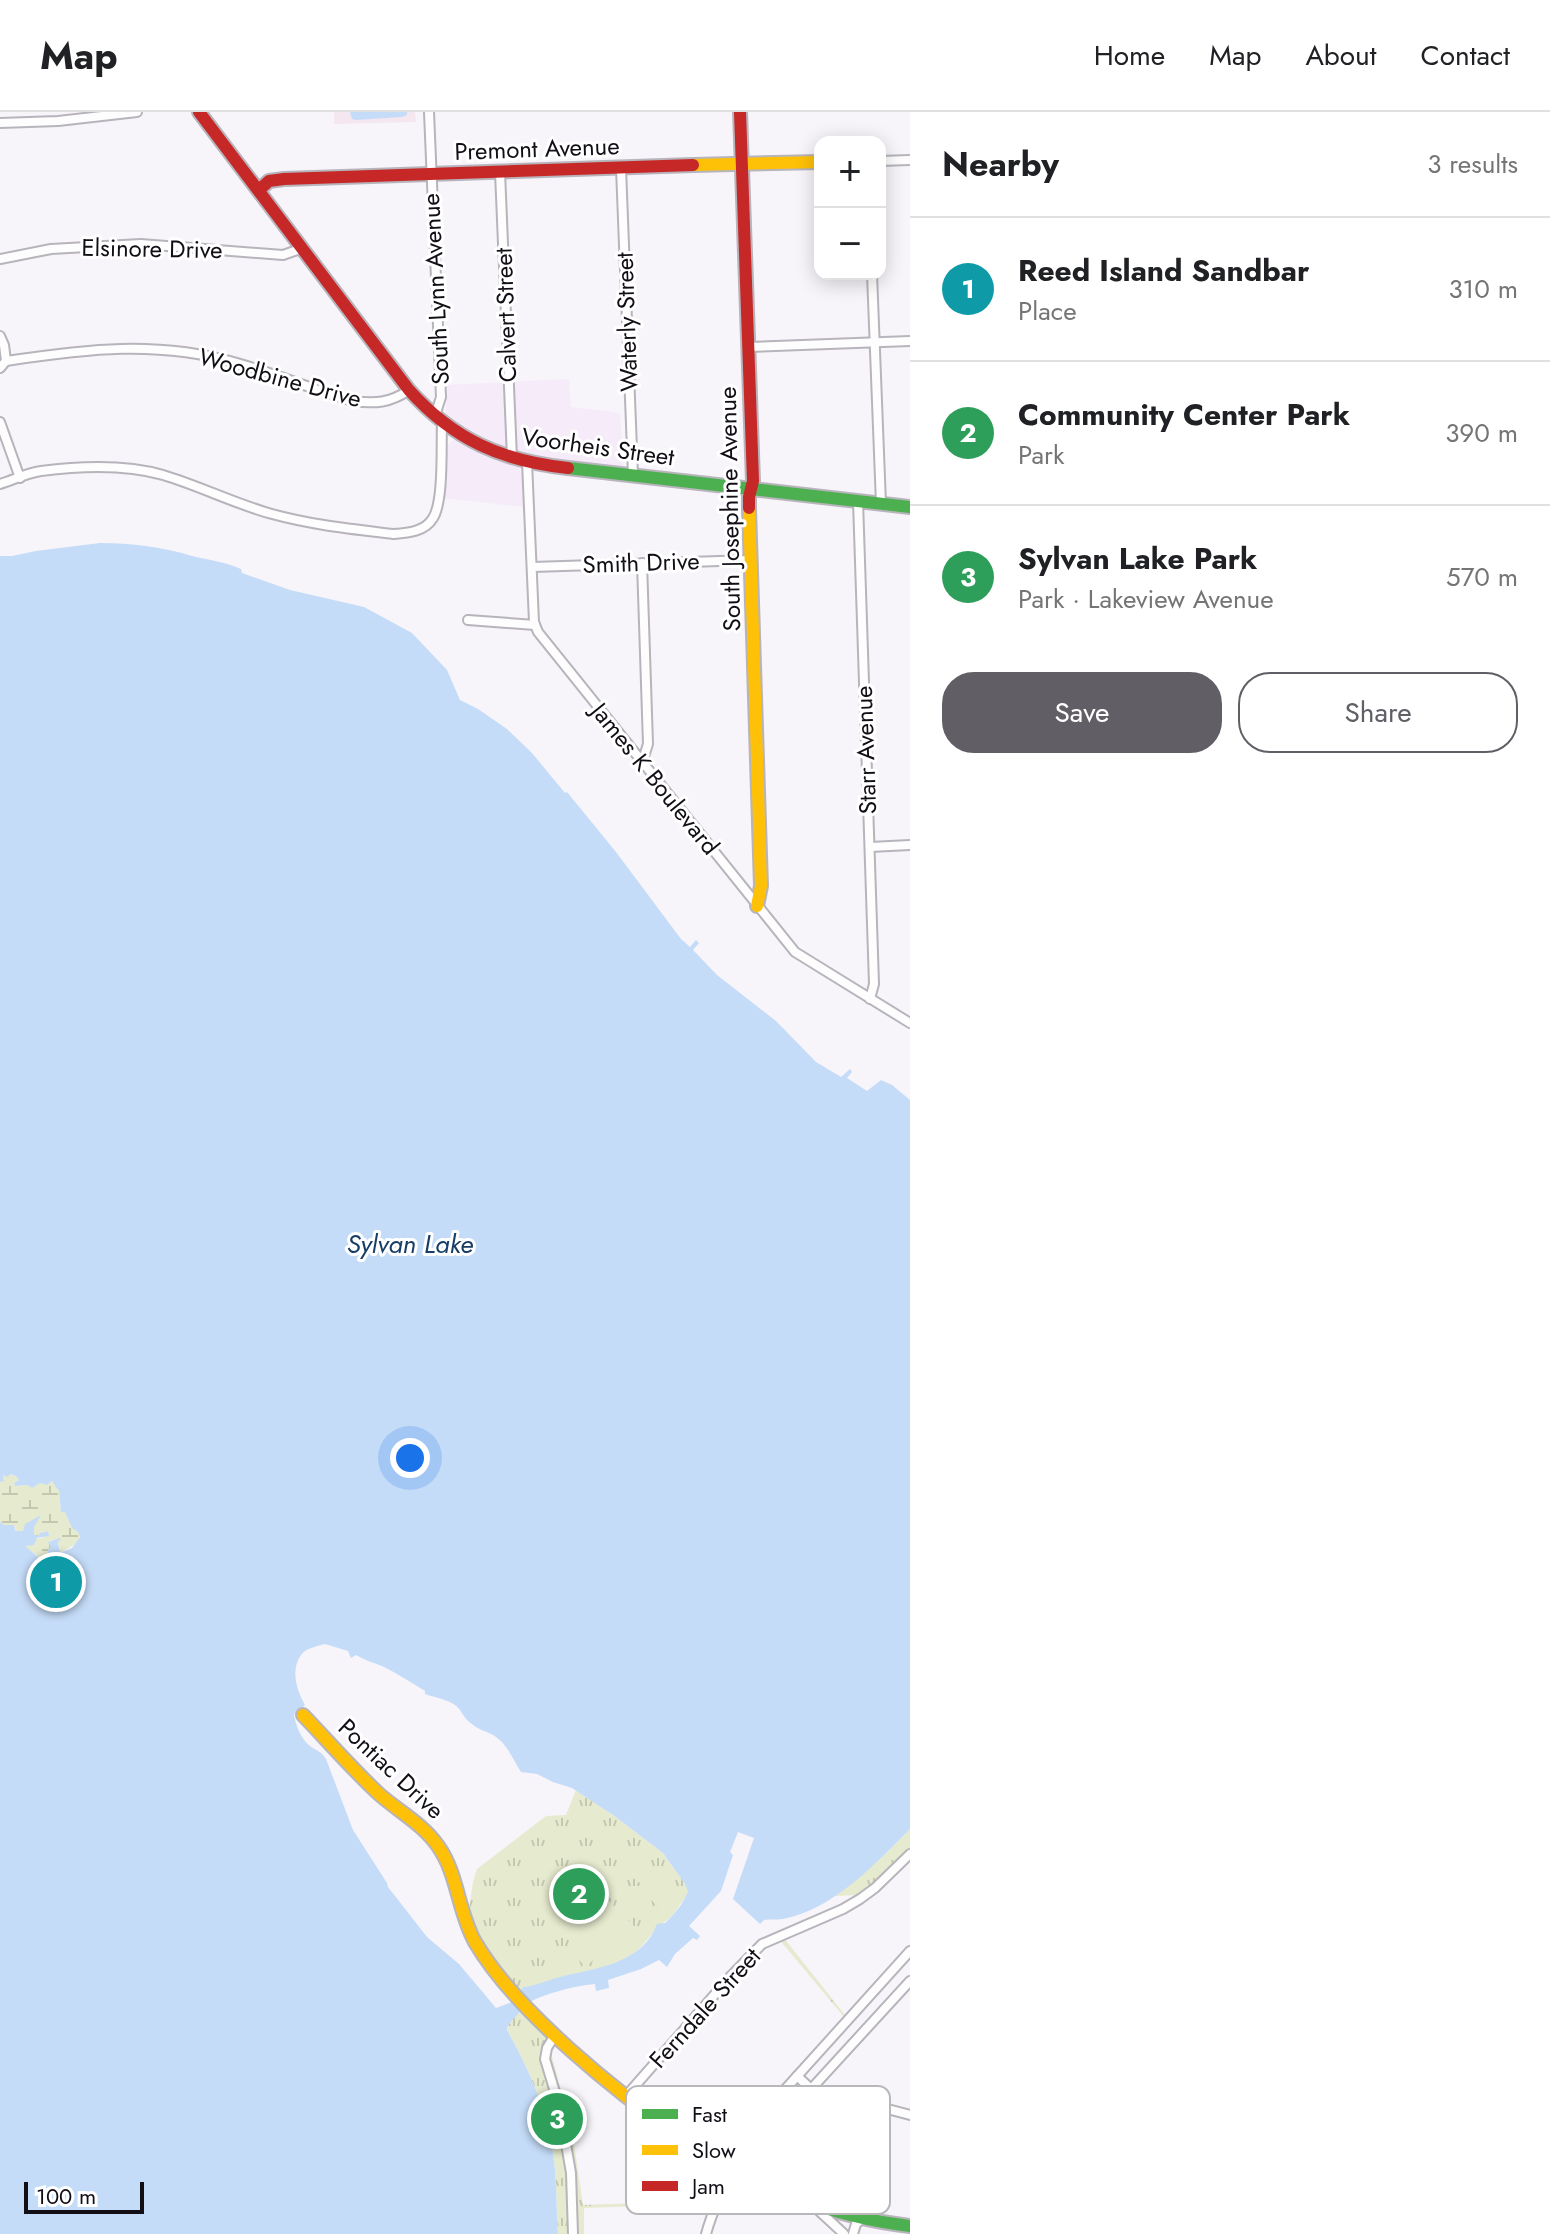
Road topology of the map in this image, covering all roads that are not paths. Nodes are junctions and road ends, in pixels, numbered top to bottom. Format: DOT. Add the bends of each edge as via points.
graph roads {
  1 [pos="51,112"];
  2 [pos="137,112"];
  3 [pos="199,112"];
  4 [pos="429,112"];
  5 [pos="740,112"];
  6 [pos="58,121"];
  7 [pos="0,123"];
  8 [pos="910,160"];
  9 [pos="886,161"];
  10 [pos="814,162"];
  11 [pos="742,163"];
  12 [pos="621,168"];
  13 [pos="500,172"];
  14 [pos="431,174"];
  15 [pos="259,190"];
  16 [pos="303,248"];
  17 [pos="0,259"];
  18 [pos="872,280"];
  19 [pos="0,336"];
  20 [pos="910,341"];
  21 [pos="874,343"];
  22 [pos="748,347"];
  23 [pos="3,364"];
  24 [pos="409,390"];
  25 [pos="438,420"];
  26 [pos="0,422"];
  27 [pos="512,458"];
  28 [pos="527,462"];
  29 [pos="633,475"];
  30 [pos="20,478"];
  31 [pos="0,484"];
  32 [pos="751,489"];
  33 [pos="858,501"];
  34 [pos="881,504"];
  35 [pos="910,507"];
  36 [pos="751,560"];
  37 [pos="642,563"];
  38 [pos="532,567"];
  39 [pos="468,620"];
  40 [pos="535,625"];
  41 [pos="642,763"];
  42 [pos="910,845"];
  43 [pos="870,847"];
  44 [pos="757,906"];
  45 [pos="870,999"];
  46 [pos="910,1023"];
  47 [pos="303,1715"];
  48 [pos="910,1854"];
  49 [pos="908,1957"];
  50 [pos="910,1981"];
  51 [pos="555,2035"];
  52 [pos="797,2076"];
  53 [pos="635,2086"];
  54 [pos="788,2086"];
  55 [pos="808,2086"];
  56 [pos="814,2086"];
  57 [pos="626,2094"];
  58 [pos="890,2110"];
  59 [pos="910,2115"];
  60 [pos="712,2214"];
  61 [pos="823,2214"];
  62 [pos="847,2214"];
  63 [pos="862,2219"];
  64 [pos="910,2226"];
  65 [pos="573,2234"];
  66 [pos="706,2234"];
  67 [pos="844,2234"];
  68 [pos="853,2234"];
  1 -- 6 [label="street"];
  2 -- 6 [label="street"];
  3 -- 15 [label="street, Voorheis Street"];
  4 -- 14 [label="street, South Lynn Avenue"];
  5 -- 11 [label="street, South Josephine Avenue"];
  6 -- 7 [label="street"];
  8 -- 9 [label="street"];
  10 -- 11 [label="street, Premont Avenue"];
  11 -- 12 [label="street, Premont Avenue"];
  11 -- 22 [label="street, South Josephine Avenue"];
  12 -- 13 [label="street, Premont Avenue"];
  12 -- 29 [label="street, Waterly Street"];
  13 -- 14 [label="street, Premont Avenue"];
  13 -- 27 [label="street, Calvert Street"];
  14 -- 15 [label="street, Premont Avenue" via="284,179 269,181"];
  14 -- 25 [label="street, South Lynn Avenue"];
  15 -- 16 [label="street, Voorheis Street"];
  16 -- 17 [label="street, Elsinore Drive" via="283,255 126,245 51,249"];
  16 -- 24 [label="street, Voorheis Street"];
  18 -- 21 [label="street"];
  19 -- 23 [label="street"];
  20 -- 21 [label="street"];
  21 -- 22 [label="street"];
  21 -- 34 [label="street"];
  22 -- 32 [label="street, South Josephine Avenue"];
  23 -- 24 [label="street, Woodbine Drive" via="87,349 161,349 235,362 353,401 373,404"];
  24 -- 25 [label="street, Voorheis Street"];
  25 -- 27 [label="street, Voorheis Street" via="468,440"];
  25 -- 30 [label="street, South Lynn Avenue" via="439,501 434,518 403,534 301,521 147,471 76,469"];
  26 -- 30 [label="street"];
  27 -- 28 [label="street, Voorheis Street"];
  28 -- 29 [label="street, Voorheis Street"];
  28 -- 38 [label="street"];
  29 -- 32 [label="street, Voorheis Street"];
  30 -- 31 [label="street"];
  32 -- 33 [label="street, Voorheis Street"];
  32 -- 36 [label="street, South Josephine Avenue"];
  33 -- 34 [label="street, Voorheis Street"];
  33 -- 43 [label="street, Starr Avenue"];
  34 -- 35 [label="street, Voorheis Street"];
  36 -- 37 [label="street, Smith Drive"];
  36 -- 44 [label="street, South Josephine Avenue" via="761,886"];
  37 -- 38 [label="street, Smith Drive"];
  37 -- 41 [label="street" via="648,744"];
  38 -- 40 [label="street"];
  39 -- 40 [label="street"];
  40 -- 41 [label="street, James K Boulevard"];
  41 -- 44 [label="street, James K Boulevard"];
  42 -- 43 [label="street"];
  43 -- 45 [label="street, Starr Avenue"];
  44 -- 45 [label="street, James K Boulevard" via="797,954"];
  45 -- 46 [label="street, James K Boulevard"];
  47 -- 51 [label="street, Pontiac Drive" via="377,1792 440,1847 476,1943"];
  48 -- 53 [label="street, Ferndale Street" via="860,1899 762,1944"];
  49 -- 52 [label="street"];
  50 -- 56 [label="street"];
  51 -- 57 [label="street, Pontiac Drive"];
  51 -- 65 [label="street" via="545,2059 571,2173"];
  52 -- 54 [label="street"];
  52 -- 55 [label="street"];
  58 -- 59 [label="street"];
  60 -- 66 [label="street"];
  61 -- 67 [label="street"];
  62 -- 63 [label="street, Pontiac Drive"];
  63 -- 64 [label="street, Pontiac Drive"];
  63 -- 68 [label="street"];
}
